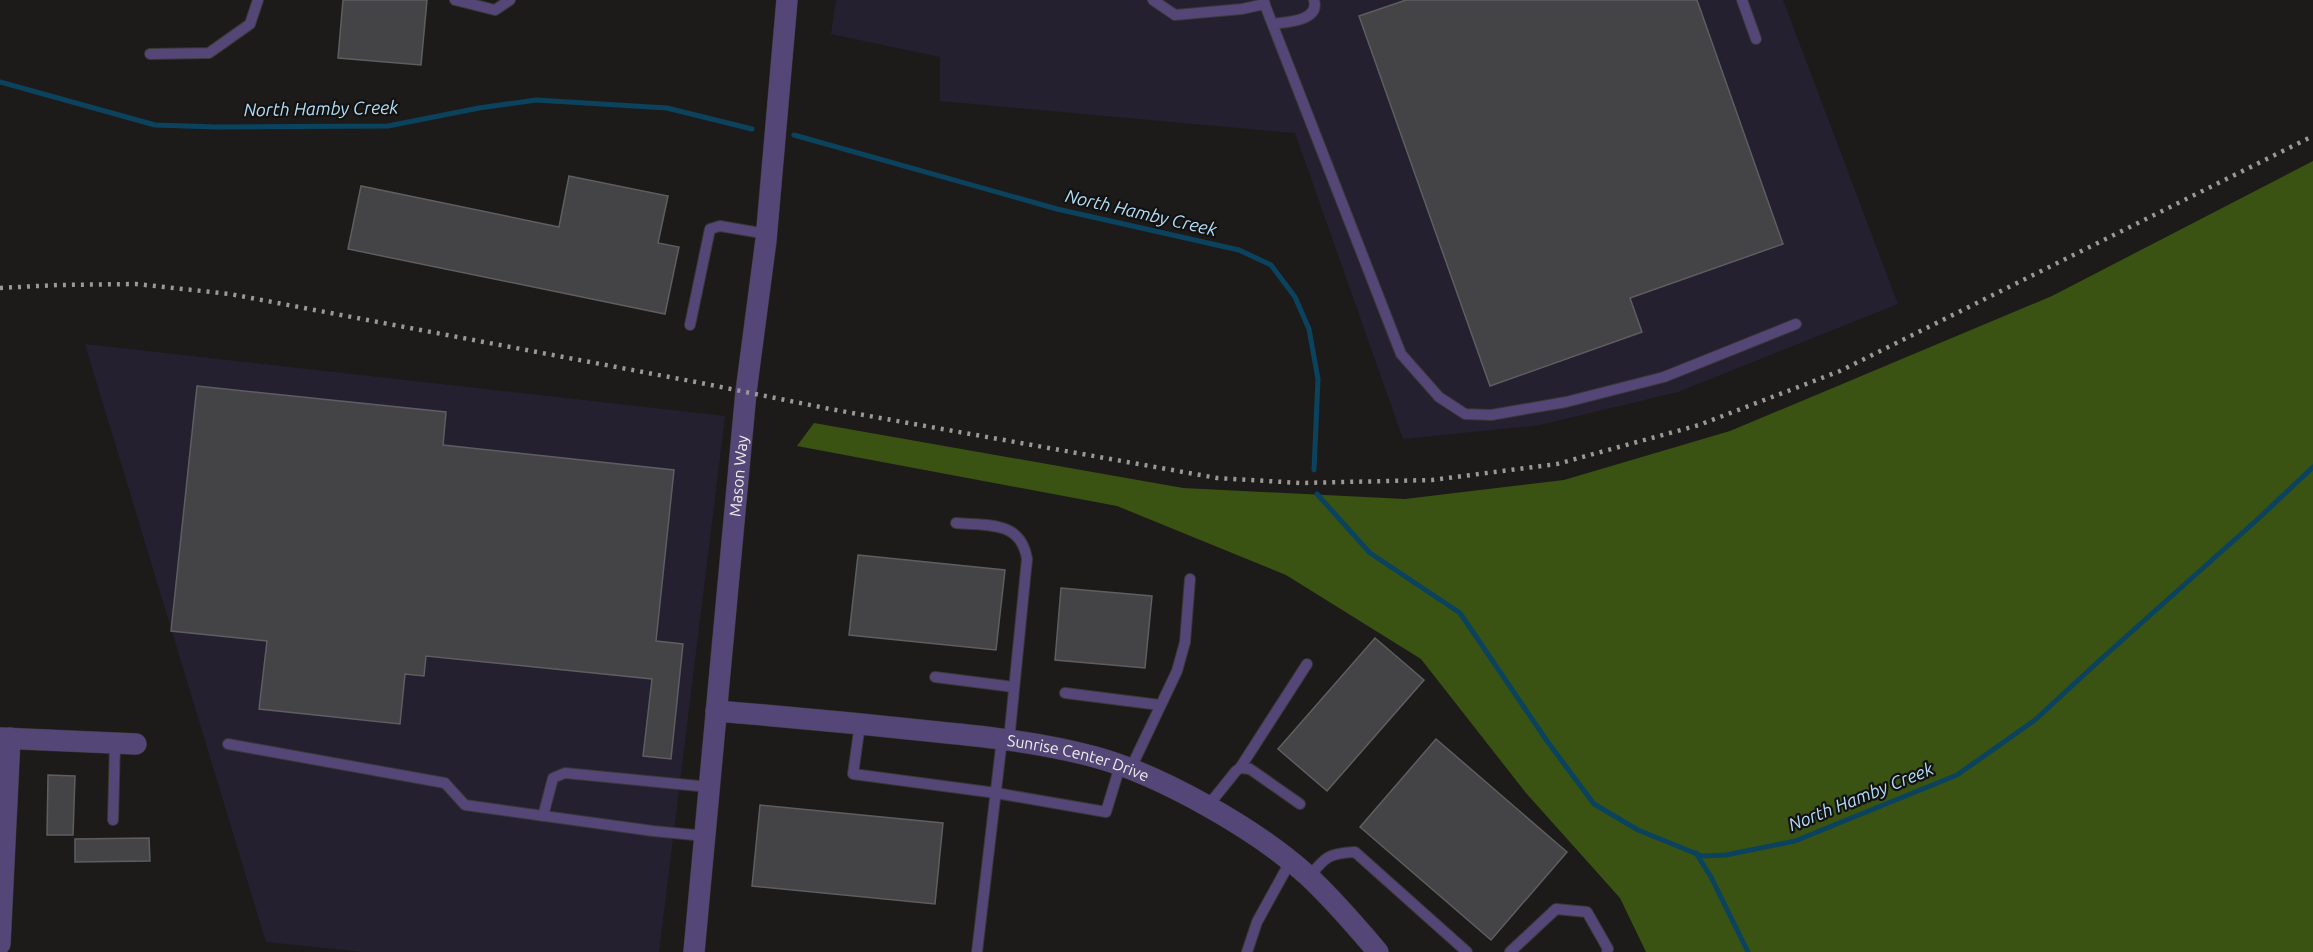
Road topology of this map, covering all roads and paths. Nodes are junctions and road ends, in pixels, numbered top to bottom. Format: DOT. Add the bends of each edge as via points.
graph roads {
  1 [pos="258,0"];
  2 [pos="455,0"];
  3 [pos="510,0"];
  4 [pos="787,0"];
  5 [pos="1153,0"];
  6 [pos="1314,0"];
  7 [pos="1742,0"];
  8 [pos="1264,2"];
  9 [pos="1273,24"];
  10 [pos="1756,39"];
  11 [pos="150,54"];
  12 [pos="767,234"];
  13 [pos="1796,324"];
  14 [pos="690,325"];
  15 [pos="956,523"];
  16 [pos="1190,579"];
  17 [pos="1306,664"];
  18 [pos="935,677"];
  19 [pos="1014,687"];
  20 [pos="1065,693"];
  21 [pos="1160,705"];
  22 [pos="716,711"];
  23 [pos="860,724"];
  24 [pos="5,738"];
  25 [pos="1005,740"];
  26 [pos="126,743"];
  27 [pos="228,744"];
  28 [pos="1125,768"];
  29 [pos="1240,768"];
  30 [pos="709,787"];
  31 [pos="996,793"];
  32 [pos="1300,804"];
  33 [pos="1207,807"];
  34 [pos="543,816"];
  35 [pos="113,820"];
  36 [pos="705,836"];
  37 [pos="1290,862"];
  38 [pos="1309,877"];
  39 [pos="0,944"];
  40 [pos="694,952"];
  41 [pos="977,952"];
  42 [pos="1246,952"];
  43 [pos="1378,952"];
  44 [pos="1467,952"];
  45 [pos="1510,952"];
  46 [pos="1607,952"];
  1 -- 11 [label="lane" via="250,24 209,53"];
  2 -- 3 [label="lane" via="495,10"];
  4 -- 12 [label="street, Mason Way"];
  5 -- 8 [label="lane" via="1175,15 1242,9"];
  6 -- 9 [label="lane" via="1316,6 1304,18"];
  7 -- 10 [label="lane"];
  8 -- 9 [label="lane"];
  9 -- 13 [label="lane" via="1401,354 1439,397 1465,414 1491,416 1664,377"];
  12 -- 14 [label="lane" via="720,226 710,229"];
  12 -- 22 [label="street, Mason Way" via="746,392"];
  15 -- 19 [label="lane" via="1005,528 1025,545 1027,559"];
  16 -- 21 [label="lane" via="1185,642 1177,671"];
  17 -- 29 [label="lane"];
  18 -- 19 [label="lane"];
  19 -- 25 [label="lane"];
  20 -- 21 [label="lane"];
  21 -- 28 [label="lane"];
  22 -- 23 [label="street, Sunrise Center Drive"];
  22 -- 30 [label="street, Mason Way"];
  23 -- 25 [label="street, Sunrise Center Drive"];
  23 -- 31 [label="lane" via="853,774"];
  24 -- 26 [label="street"];
  24 -- 39 [label="street"];
  25 -- 28 [label="street, Sunrise Center Drive" via="1074,752"];
  25 -- 31 [label="lane"];
  26 -- 35 [label="lane"];
  27 -- 34 [label="lane" via="445,783 465,805"];
  28 -- 31 [label="lane" via="1106,812"];
  28 -- 33 [label="street, Sunrise Center Drive" via="1162,782"];
  29 -- 32 [label="lane" via="1250,769"];
  29 -- 33 [label="lane"];
  30 -- 34 [label="lane" via="565,773 553,778"];
  30 -- 36 [label="street, Mason Way"];
  31 -- 41 [label="lane"];
  33 -- 37 [label="street, Sunrise Center Drive" via="1263,840"];
  34 -- 36 [label="lane"];
  36 -- 40 [label="street, Mason Way"];
  37 -- 38 [label="street, Sunrise Center Drive"];
  37 -- 42 [label="lane" via="1257,922"];
  38 -- 43 [label="street, Sunrise Center Drive"];
  38 -- 44 [label="lane" via="1329,856 1355,852"];
  45 -- 46 [label="lane" via="1556,909 1587,912"];
}
